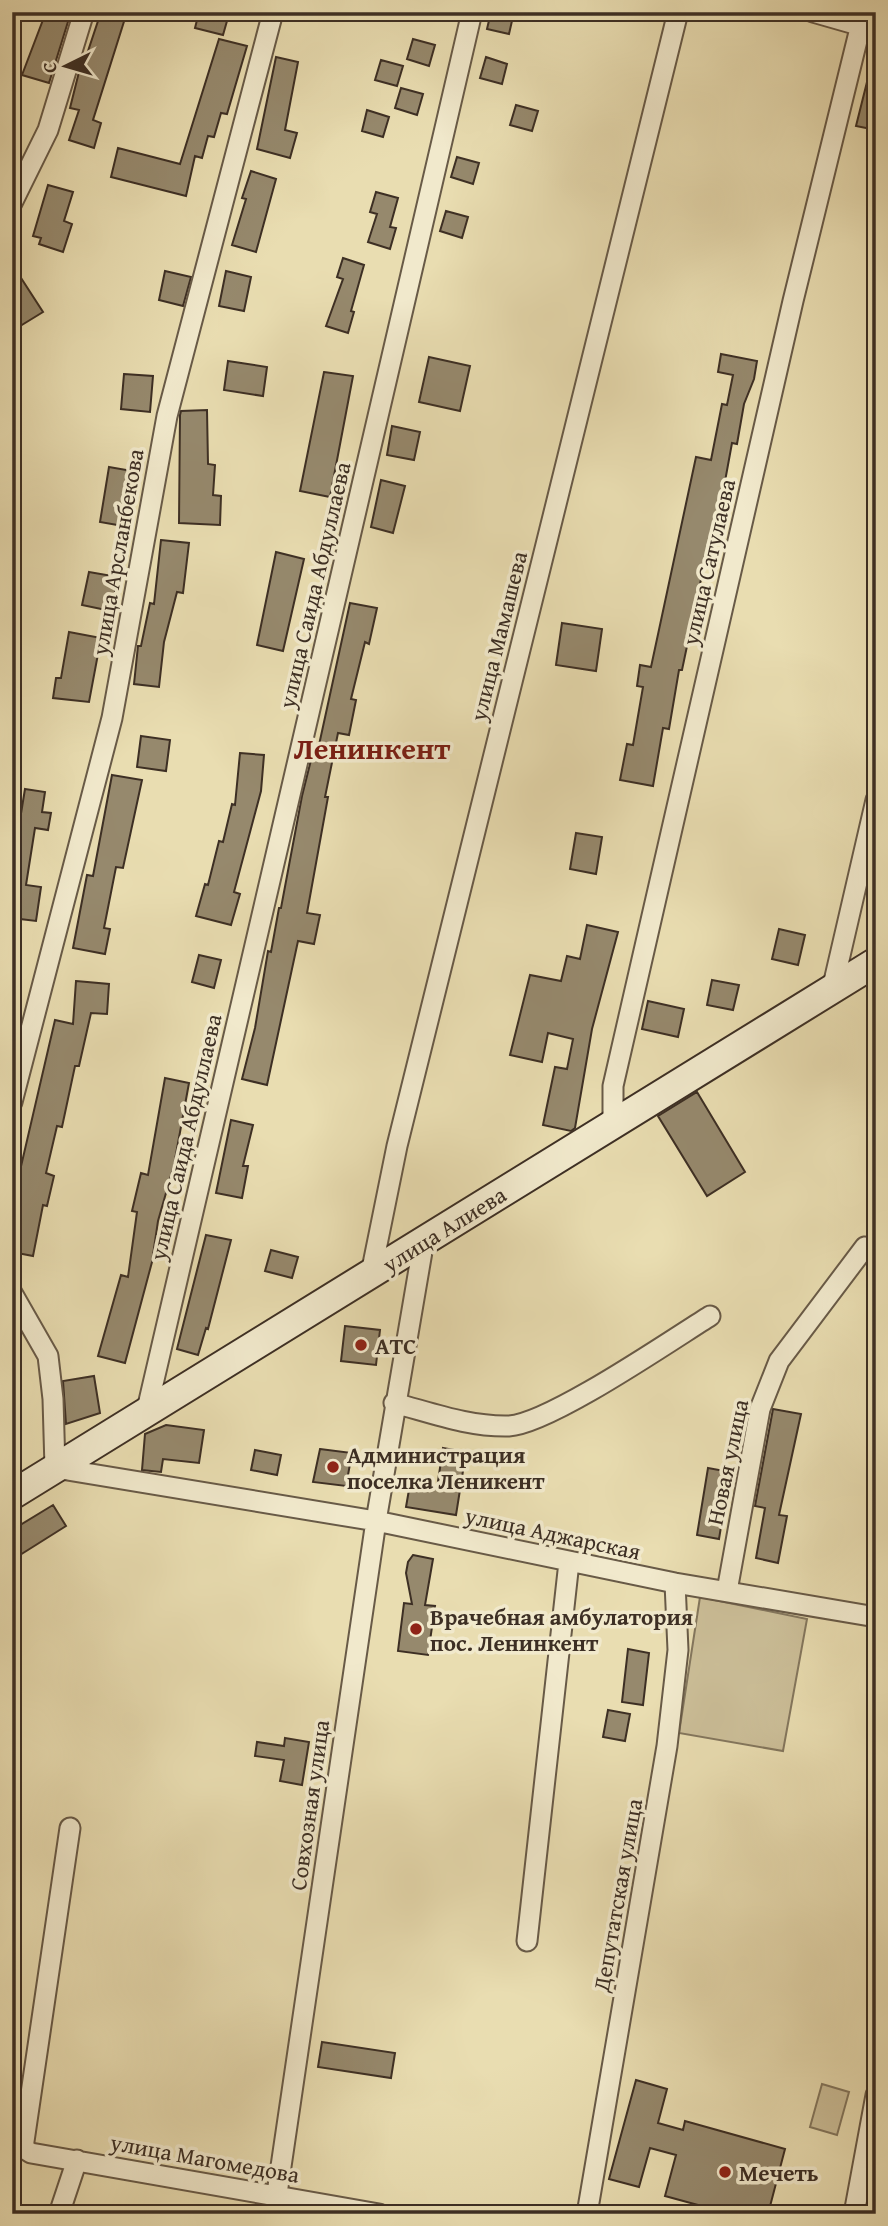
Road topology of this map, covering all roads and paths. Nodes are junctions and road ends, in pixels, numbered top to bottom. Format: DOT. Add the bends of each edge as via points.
graph roads {
  1 [pos="84,12"];
  2 [pos="274,12"];
  3 [pos="472,12"];
  4 [pos="678,12"];
  5 [pos="813,12"];
  6 [pos="867,23"];
  7 [pos="18,177"];
  8 [pos="12,203"];
  9 [pos="876,800"];
  10 [pos="876,962"];
  11 [pos="832,990"];
  12 [pos="12,1102"];
  13 [pos="613,1126"];
  14 [pos="424,1240"];
  15 [pos="865,1247"];
  16 [pos="371,1274"];
  17 [pos="12,1293"];
  18 [pos="710,1316"];
  19 [pos="394,1403"];
  20 [pos="146,1414"];
  21 [pos="55,1468"];
  22 [pos="12,1495"];
  23 [pos="376,1521"];
  24 [pos="569,1562"];
  25 [pos="675,1583"];
  26 [pos="727,1591"];
  27 [pos="876,1617"];
  28 [pos="70,1828"];
  29 [pos="527,1941"];
  30 [pos="876,2095"];
  31 [pos="77,2161"];
  32 [pos="275,2204"];
  33 [pos="59,2214"];
  34 [pos="379,2214"];
  35 [pos="587,2214"];
  36 [pos="854,2214"];
  1 -- 7 [label="street" via="48,130"];
  2 -- 12 [label="street, улица Арсланбекова" via="167,416 112,718"];
  3 -- 20 [label="street, улица Саида Абдуллаева"];
  4 -- 16 [label="street, улица Мамашева" via="397,1146"];
  5 -- 6 [label="street"];
  6 -- 13 [label="street, улица Сатулаева" via="793,301 617,1073"];
  7 -- 8 [label="street"];
  9 -- 11 [label="street"];
  10 -- 11 [label="street, улица Алиева"];
  11 -- 13 [label="street, улица Алиева"];
  13 -- 14 [label="street, улица Алиева"];
  14 -- 16 [label="street, улица Алиева"];
  14 -- 19 [label="street, Совхозная улица"];
  15 -- 26 [label="street, Новая улица" via="779,1361 760,1409"];
  16 -- 20 [label="street, улица Алиева"];
  17 -- 21 [label="street" via="48,1356"];
  18 -- 19 [label="street" via="562,1406 513,1426 474,1425"];
  19 -- 23 [label="street, Совхозная улица"];
  20 -- 21 [label="street, улица Алиева"];
  21 -- 22 [label="street, улица Алиева"];
  21 -- 23 [label="street, улица Аджарская"];
  23 -- 24 [label="street, улица Аджарская"];
  23 -- 32 [label="street, Совхозная улица"];
  24 -- 25 [label="street, улица Аджарская"];
  24 -- 29 [label="street"];
  25 -- 26 [label="street, улица Аджарская"];
  25 -- 35 [label="street, Депутатская улица" via="678,1650 667,1746"];
  26 -- 27 [label="street, улица Аджарская"];
  28 -- 31 [label="street, улица Магомедова" via="23,2148 31,2154"];
  30 -- 36 [label="street"];
  31 -- 32 [label="street, улица Магомедова"];
  31 -- 33 [label="street"];
  32 -- 34 [label="street, улица Магомедова"];
}
